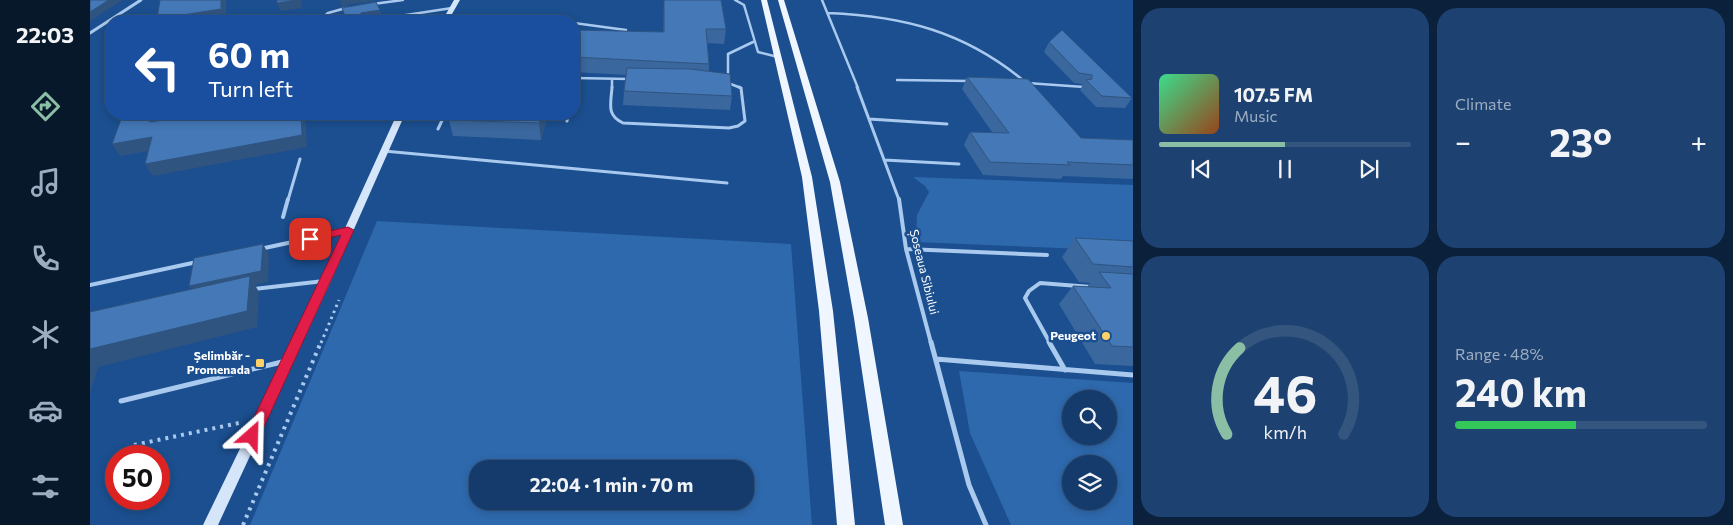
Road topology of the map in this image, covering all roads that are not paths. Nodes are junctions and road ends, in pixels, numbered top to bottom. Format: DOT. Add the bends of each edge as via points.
graph roads {
  1 [pos="141,0"];
  2 [pos="403,0"];
  3 [pos="457,0"];
  4 [pos="736,0"];
  5 [pos="744,0"];
  6 [pos="764,0"];
  7 [pos="781,0"];
  8 [pos="822,0"];
  9 [pos="368,5"];
  10 [pos="744,5"];
  11 [pos="350,8"];
  12 [pos="452,8"];
  13 [pos="828,14"];
  14 [pos="118,15"];
  15 [pos="326,15"];
  16 [pos="405,15"];
  17 [pos="448,15"];
  18 [pos="105,23"];
  19 [pos="580,24"];
  20 [pos="626,30"];
  21 [pos="90,33"];
  22 [pos="753,42"];
  23 [pos="779,57"];
  24 [pos="728,73"];
  25 [pos="580,78"];
  26 [pos="612,79"];
  27 [pos="631,80"];
  28 [pos="898,80"];
  29 [pos="976,81"];
  30 [pos="1015,82"];
  31 [pos="1025,82"];
  32 [pos="723,83"];
  33 [pos="1084,87"];
  34 [pos="869,119"];
  35 [pos="398,120"];
  36 [pos="442,120"];
  37 [pos="947,124"];
  38 [pos="438,129"];
  39 [pos="384,151"];
  40 [pos="300,159"];
  41 [pos="884,160"];
  42 [pos="959,164"];
  43 [pos="727,182"];
  44 [pos="283,217"];
  45 [pos="348,230"];
  46 [pos="906,249"];
  47 [pos="252,251"];
  48 [pos="1047,255"];
  49 [pos="204,261"];
  50 [pos="326,281"];
  51 [pos="90,285"];
  52 [pos="1096,287"];
  53 [pos="247,291"];
  54 [pos="936,358"];
  55 [pos="289,360"];
  56 [pos="1065,370"];
  57 [pos="1133,376"];
  58 [pos="121,401"];
  59 [pos="210,525"];
  60 [pos="846,525"];
  61 [pos="894,525"];
  62 [pos="986,525"];
  1 -- 14 [label="street"];
  2 -- 9 [label="lane"];
  3 -- 12 [label="main road"];
  4 -- 10 [label="lane"];
  5 -- 10 [label="lane"];
  6 -- 23 [label="main road"];
  7 -- 61 [label="main road" via="834,182"];
  8 -- 13 [label="lane, Șoseaua Sibiului"];
  10 -- 22 [label="lane"];
  11 -- 15 [label="lane"];
  12 -- 16 [label="lane"];
  12 -- 17 [label="main road"];
  13 -- 31 [label="lane" via="873,15 931,28 983,51 1007,65"];
  13 -- 34 [label="lane, Șoseaua Sibiului"];
  18 -- 21 [label="street"];
  19 -- 20 [label="lane"];
  22 -- 23 [label="lane" via="758,52"];
  22 -- 24 [label="lane" via="728,54"];
  23 -- 60 [label="main road" via="807,178 826,311"];
  25 -- 26 [label="lane"];
  26 -- 27 [label="lane"];
  26 -- 32 [label="lane" via="611,115 624,123 738,126 745,121 742,88 737,84"];
  28 -- 29 [label="lane"];
  30 -- 31 [label="lane"];
  31 -- 33 [label="lane"];
  34 -- 37 [label="lane"];
  34 -- 41 [label="lane, Șoseaua Sibiului"];
  35 -- 39 [label="main road"];
  36 -- 38 [label="lane"];
  39 -- 43 [label="lane"];
  39 -- 45 [label="main road"];
  40 -- 44 [label="lane"];
  41 -- 42 [label="lane"];
  41 -- 46 [label="lane, Șoseaua Sibiului" via="900,199"];
  45 -- 47 [label="lane"];
  45 -- 50 [label="main road"];
  46 -- 48 [label="lane"];
  46 -- 54 [label="lane, Șoseaua Sibiului"];
  49 -- 51 [label="lane"];
  50 -- 53 [label="lane"];
  50 -- 55 [label="main road"];
  52 -- 56 [label="lane" via="1040,283 1025,298"];
  54 -- 56 [label="lane"];
  54 -- 62 [label="lane, Șoseaua Sibiului" via="969,485"];
  55 -- 58 [label="lane"];
  55 -- 59 [label="main road"];
  56 -- 57 [label="lane"];
}
